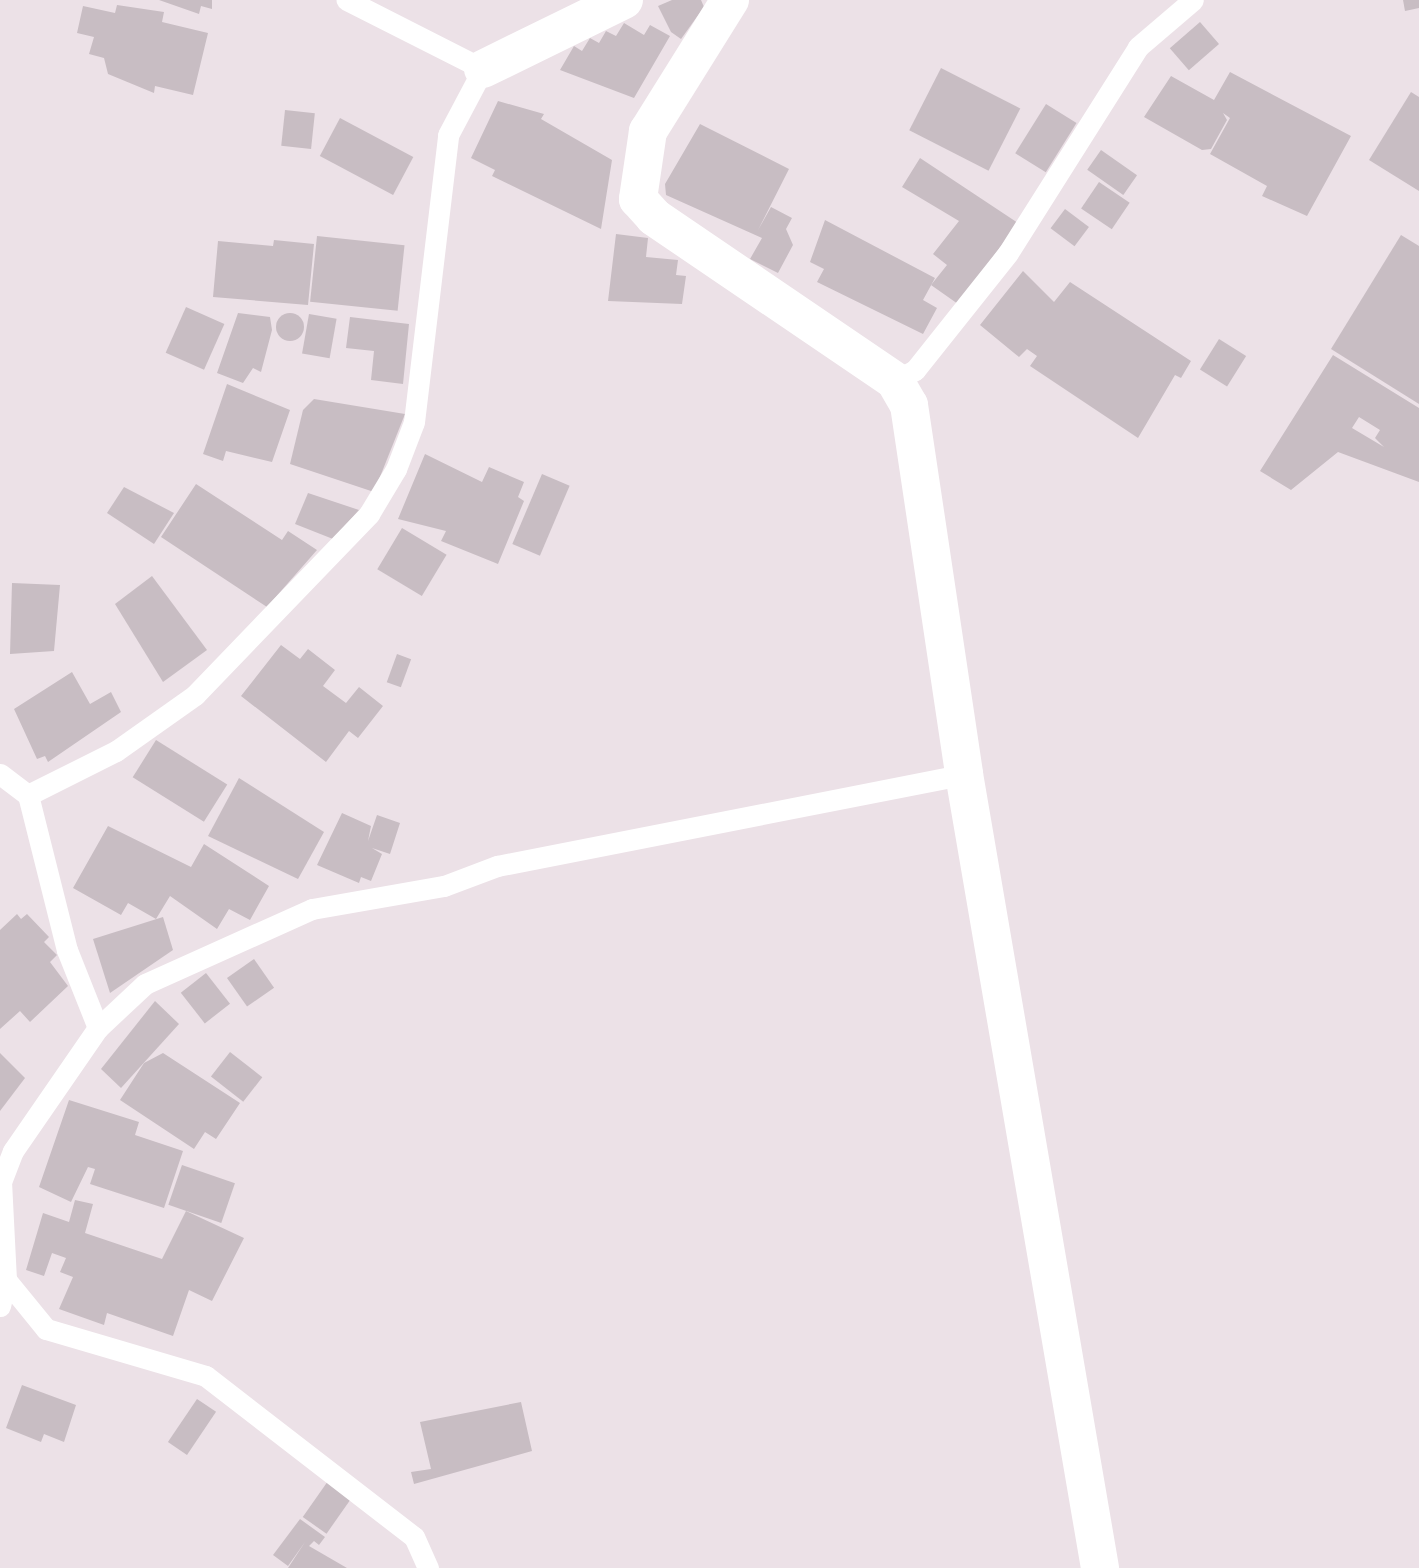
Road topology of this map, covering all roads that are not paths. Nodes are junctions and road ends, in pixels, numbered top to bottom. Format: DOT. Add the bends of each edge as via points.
graph roads {
  1 [pos="347,0"];
  2 [pos="624,0"];
  3 [pos="730,0"];
  4 [pos="1193,0"];
  5 [pos="483,69"];
  6 [pos="895,382"];
  7 [pos="964,774"];
  8 [pos="0,775"];
  9 [pos="27,795"];
  10 [pos="98,1028"];
  11 [pos="6,1280"];
  12 [pos="0,1306"];
  13 [pos="428,1568"];
  14 [pos="1100,1568"];
  1 -- 5 [label="lane"];
  2 -- 5 [label="street"];
  3 -- 6 [label="street" via="648,131 638,199 654,217"];
  4 -- 6 [label="lane" via="1138,47 1008,253 915,370"];
  5 -- 9 [label="lane" via="448,135 414,422 369,514 195,695 116,751"];
  6 -- 7 [label="street" via="909,405"];
  7 -- 10 [label="lane" via="497,866 444,886 312,909 145,984"];
  7 -- 14 [label="street"];
  8 -- 9 [label="lane"];
  9 -- 10 [label="lane" via="67,950"];
  10 -- 11 [label="lane" via="13,1151 1,1182"];
  11 -- 12 [label="lane"];
  11 -- 13 [label="lane" via="46,1329 206,1377 414,1537"];
}
